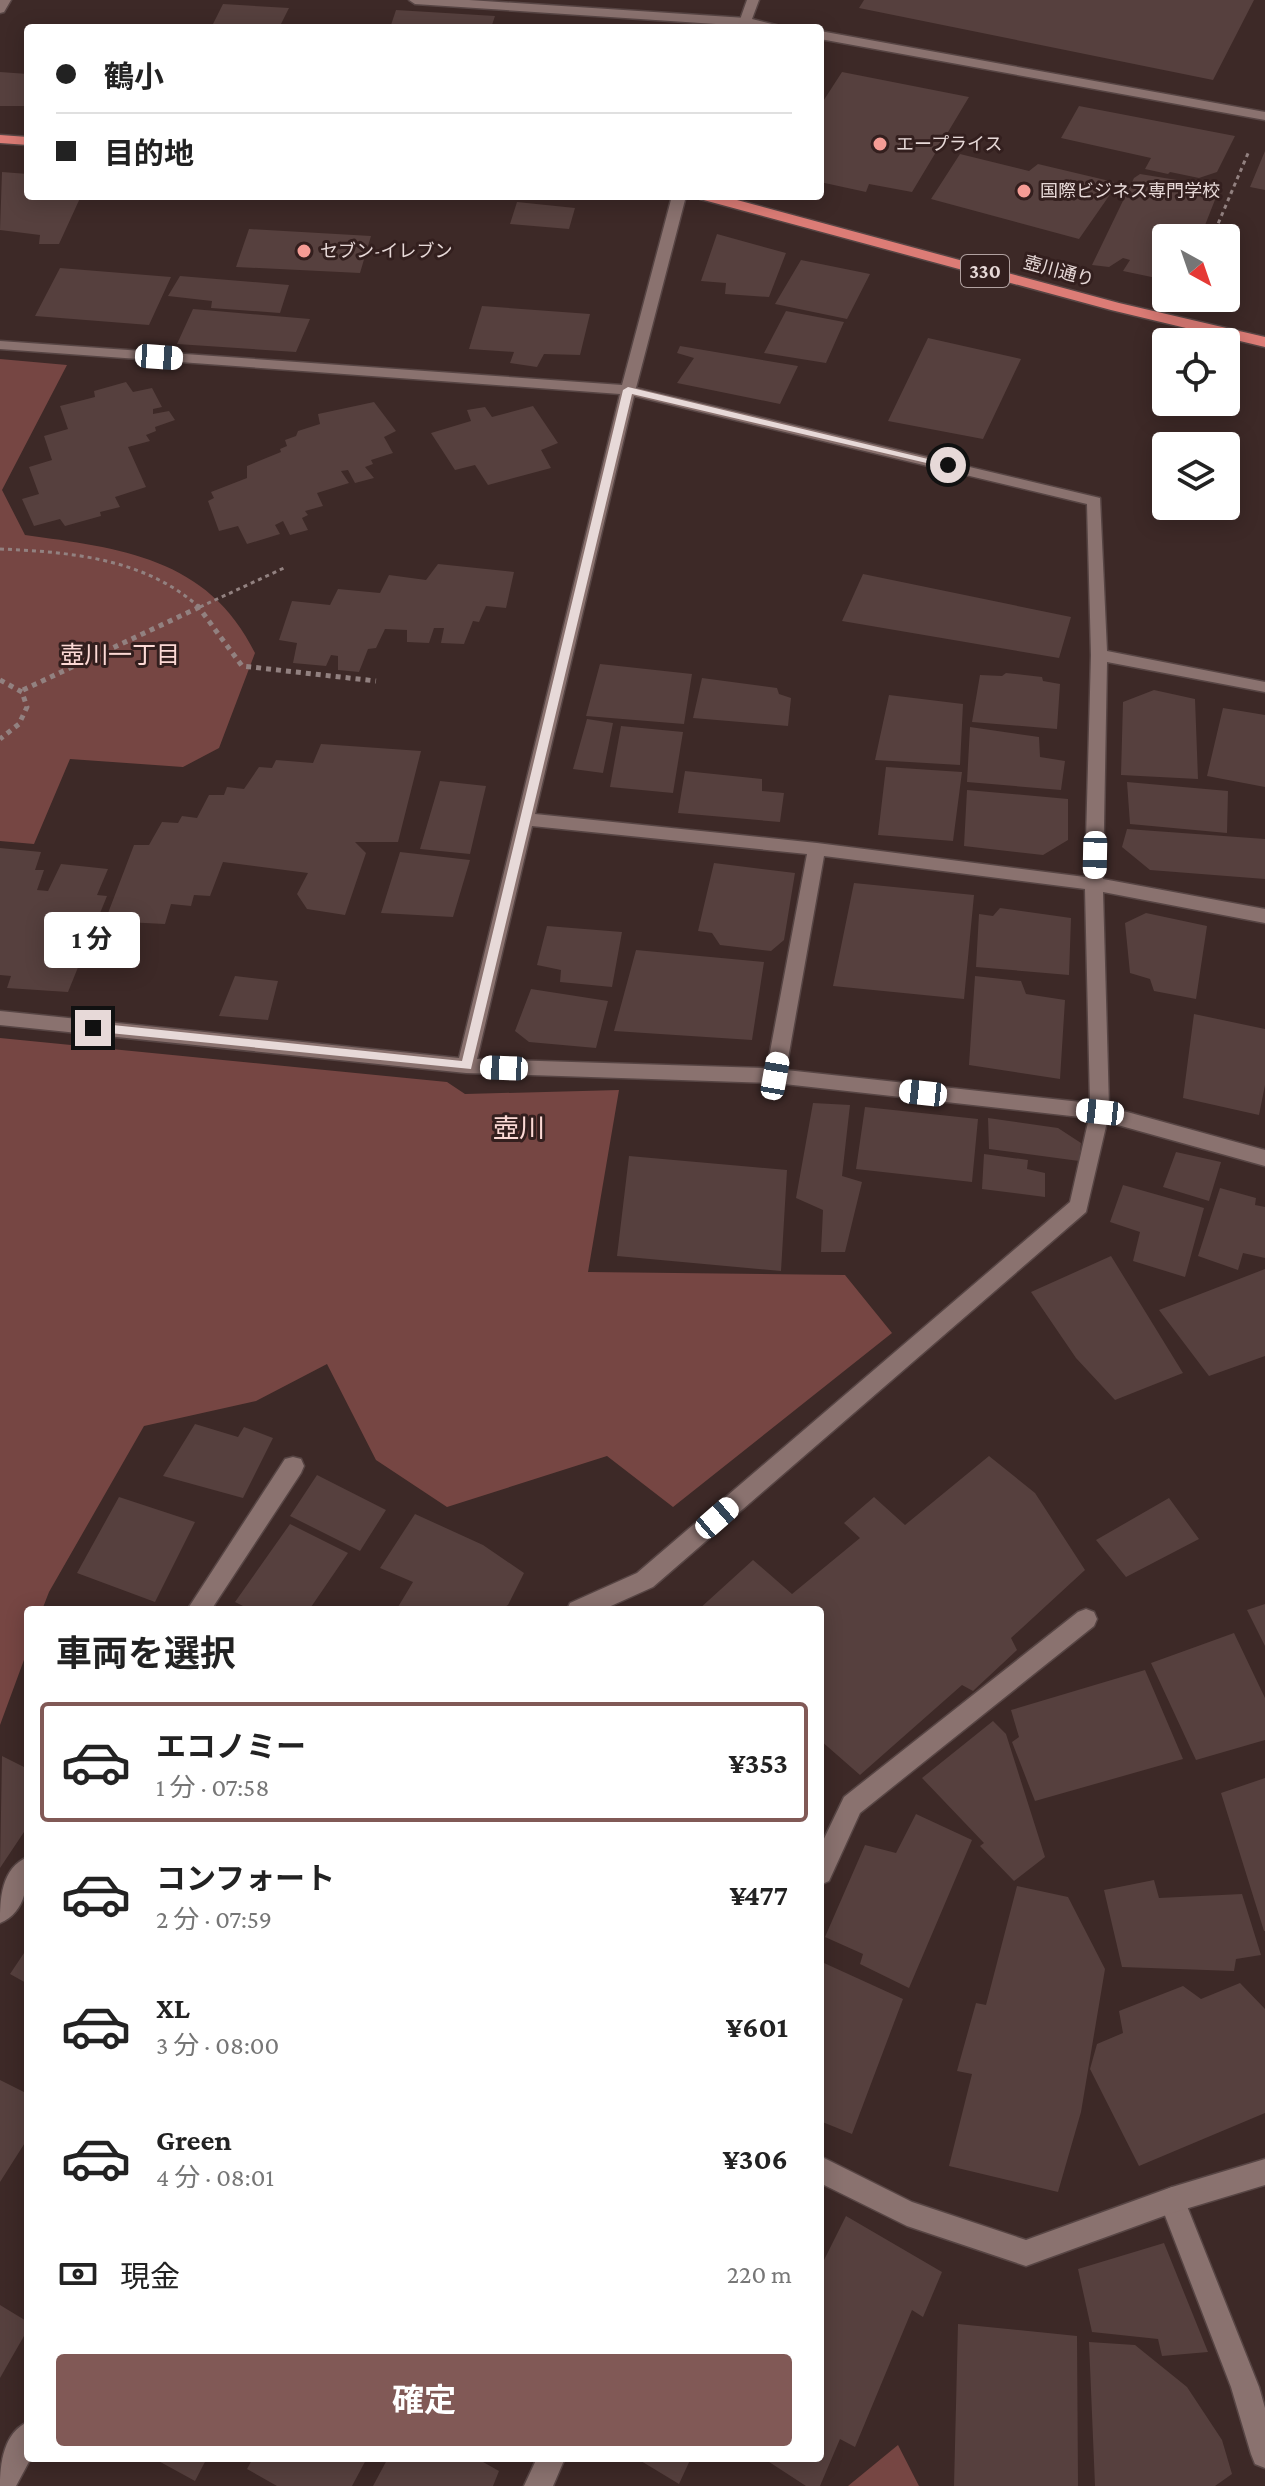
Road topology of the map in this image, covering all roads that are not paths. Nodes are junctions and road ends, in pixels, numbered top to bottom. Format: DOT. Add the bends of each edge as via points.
graph roads {
  1 [pos="5,0"];
  2 [pos="415,0"];
  3 [pos="753,0"];
  4 [pos="0,9"];
  5 [pos="731,24"];
  6 [pos="744,24"];
  7 [pos="824,36"];
  8 [pos="1265,116"];
  9 [pos="0,139"];
  10 [pos="24,141"];
  11 [pos="678,200"];
  12 [pos="720,200"];
  13 [pos="1265,342"];
  14 [pos="0,345"];
  15 [pos="628,390"];
  16 [pos="1099,655"];
  17 [pos="1265,687"];
  18 [pos="526,819"];
  19 [pos="817,849"];
  20 [pos="1094,884"];
  21 [pos="1265,916"];
  22 [pos="0,1018"];
  23 [pos="466,1066"];
  24 [pos="775,1076"];
  25 [pos="1100,1112"];
  26 [pos="1265,1158"];
  27 [pos="293,1466"];
  28 [pos="201,1606"];
  29 [pos="587,1606"];
  30 [pos="1086,1619"];
  31 [pos="824,1864"];
  32 [pos="24,1875"];
  33 [pos="0,1911"];
  34 [pos="824,2171"];
  35 [pos="1265,2172"];
  36 [pos="1172,2200"];
  37 [pos="24,2443"];
  38 [pos="1265,2454"];
  39 [pos="549,2462"];
  40 [pos="1,2486"];
  41 [pos="538,2486"];
  1 -- 4 [label="street"];
  2 -- 5 [label="street"];
  3 -- 6 [label="street"];
  7 -- 8 [label="street"];
  9 -- 10 [label="highway"];
  11 -- 15 [label="street"];
  12 -- 13 [label="highway, 壺川通り / 330"];
  14 -- 15 [label="street"];
  15 -- 16 [label="street" via="1095,501"];
  15 -- 18 [label="street"];
  16 -- 17 [label="street"];
  16 -- 20 [label="street"];
  18 -- 19 [label="street"];
  18 -- 23 [label="street"];
  19 -- 20 [label="street"];
  19 -- 24 [label="street"];
  20 -- 21 [label="street"];
  20 -- 25 [label="street"];
  22 -- 23 [label="street"];
  23 -- 24 [label="street"];
  24 -- 25 [label="street"];
  25 -- 26 [label="street"];
  25 -- 29 [label="street" via="1079,1206 645,1580"];
  27 -- 28 [label="street"];
  30 -- 31 [label="street" via="852,1805"];
  32 -- 33 [label="street"];
  34 -- 36 [label="street" via="907,2213 1026,2253"];
  35 -- 36 [label="street"];
  36 -- 38 [label="street" via="1245,2387"];
  37 -- 40 [label="street"];
  39 -- 41 [label="street"];
}
